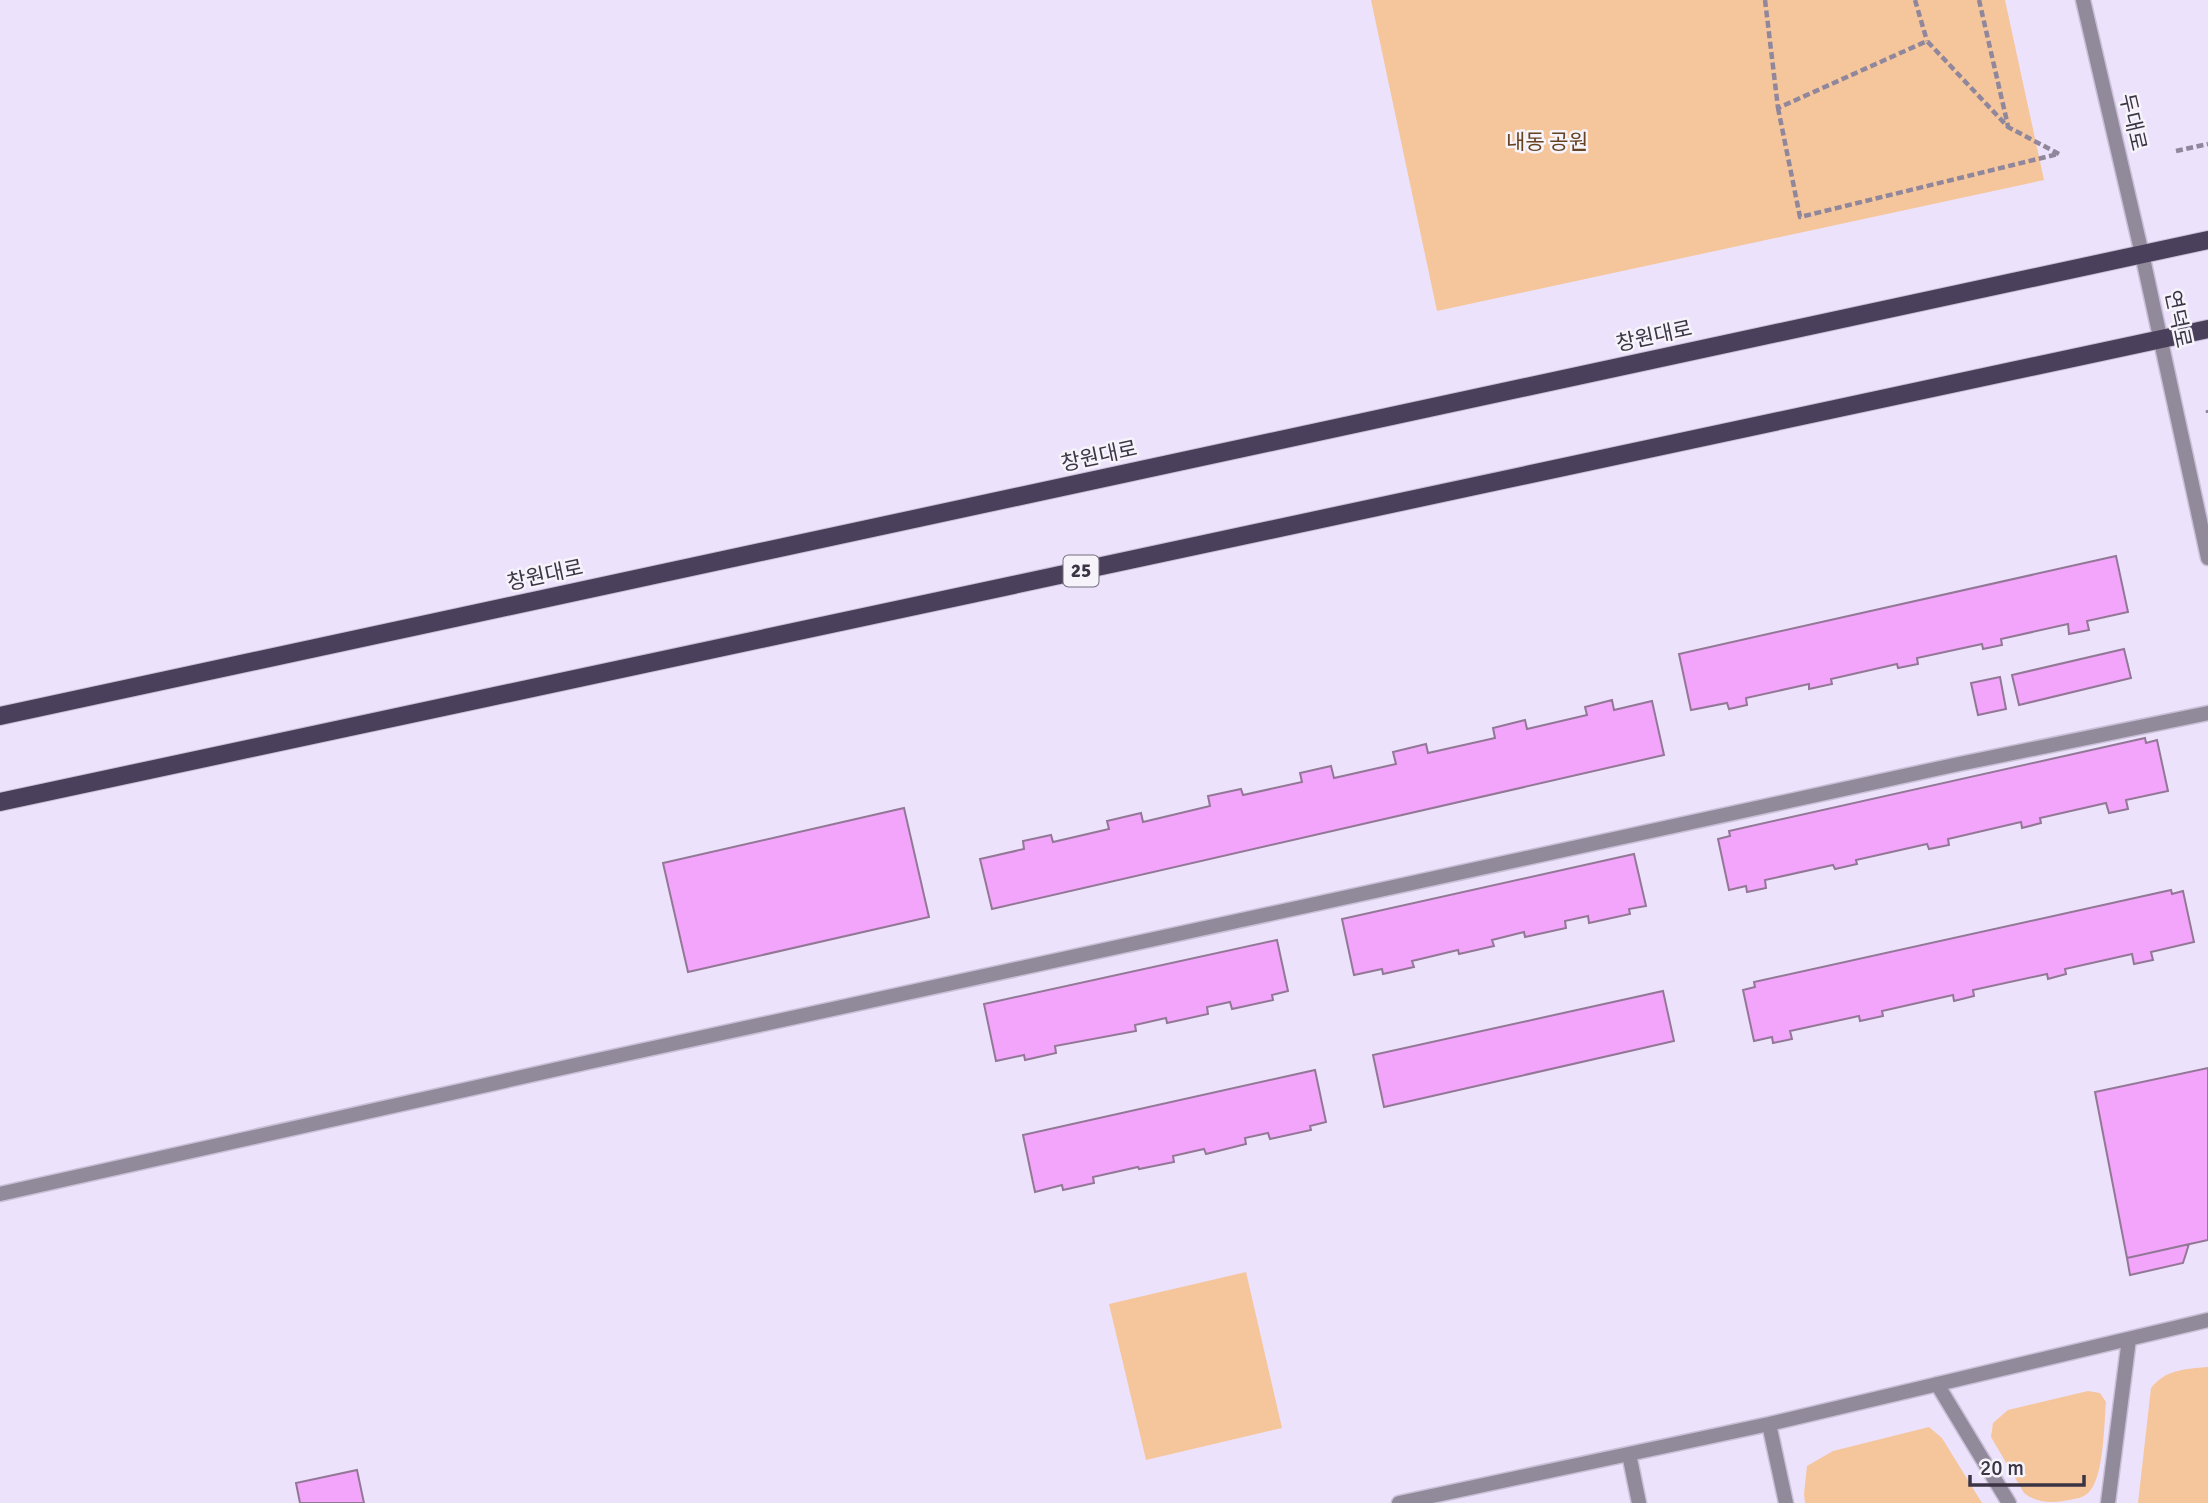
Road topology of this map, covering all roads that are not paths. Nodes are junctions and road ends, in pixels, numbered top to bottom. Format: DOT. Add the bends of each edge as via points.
graph roads {
  1 [pos="2083,0"];
  2 [pos="2208,240"];
  3 [pos="2143,254"];
  4 [pos="2208,329"];
  5 [pos="2161,340"];
  6 [pos="2208,558"];
  7 [pos="2208,713"];
  8 [pos="0,716"];
  9 [pos="0,803"];
  10 [pos="0,1194"];
  11 [pos="2208,1320"];
  12 [pos="2129,1339"];
  13 [pos="1937,1384"];
  14 [pos="1769,1424"];
  15 [pos="1629,1454"];
  16 [pos="1399,1503"];
  17 [pos="1639,1503"];
  18 [pos="1786,1503"];
  19 [pos="2009,1503"];
  20 [pos="2108,1503"];
  1 -- 3 [label="street, 두대로"];
  2 -- 3 [label="main road, 창원대로"];
  3 -- 5 [label="street, 연덕로"];
  3 -- 8 [label="main road, 창원대로"];
  4 -- 5 [label="main road, 25"];
  5 -- 6 [label="street, 연덕로"];
  5 -- 9 [label="main road, 25"];
  7 -- 10 [label="street"];
  11 -- 12 [label="street"];
  12 -- 13 [label="street"];
  12 -- 20 [label="street"];
  13 -- 14 [label="street"];
  13 -- 19 [label="street"];
  14 -- 15 [label="street"];
  14 -- 18 [label="street"];
  15 -- 16 [label="street"];
  15 -- 17 [label="street"];
}
